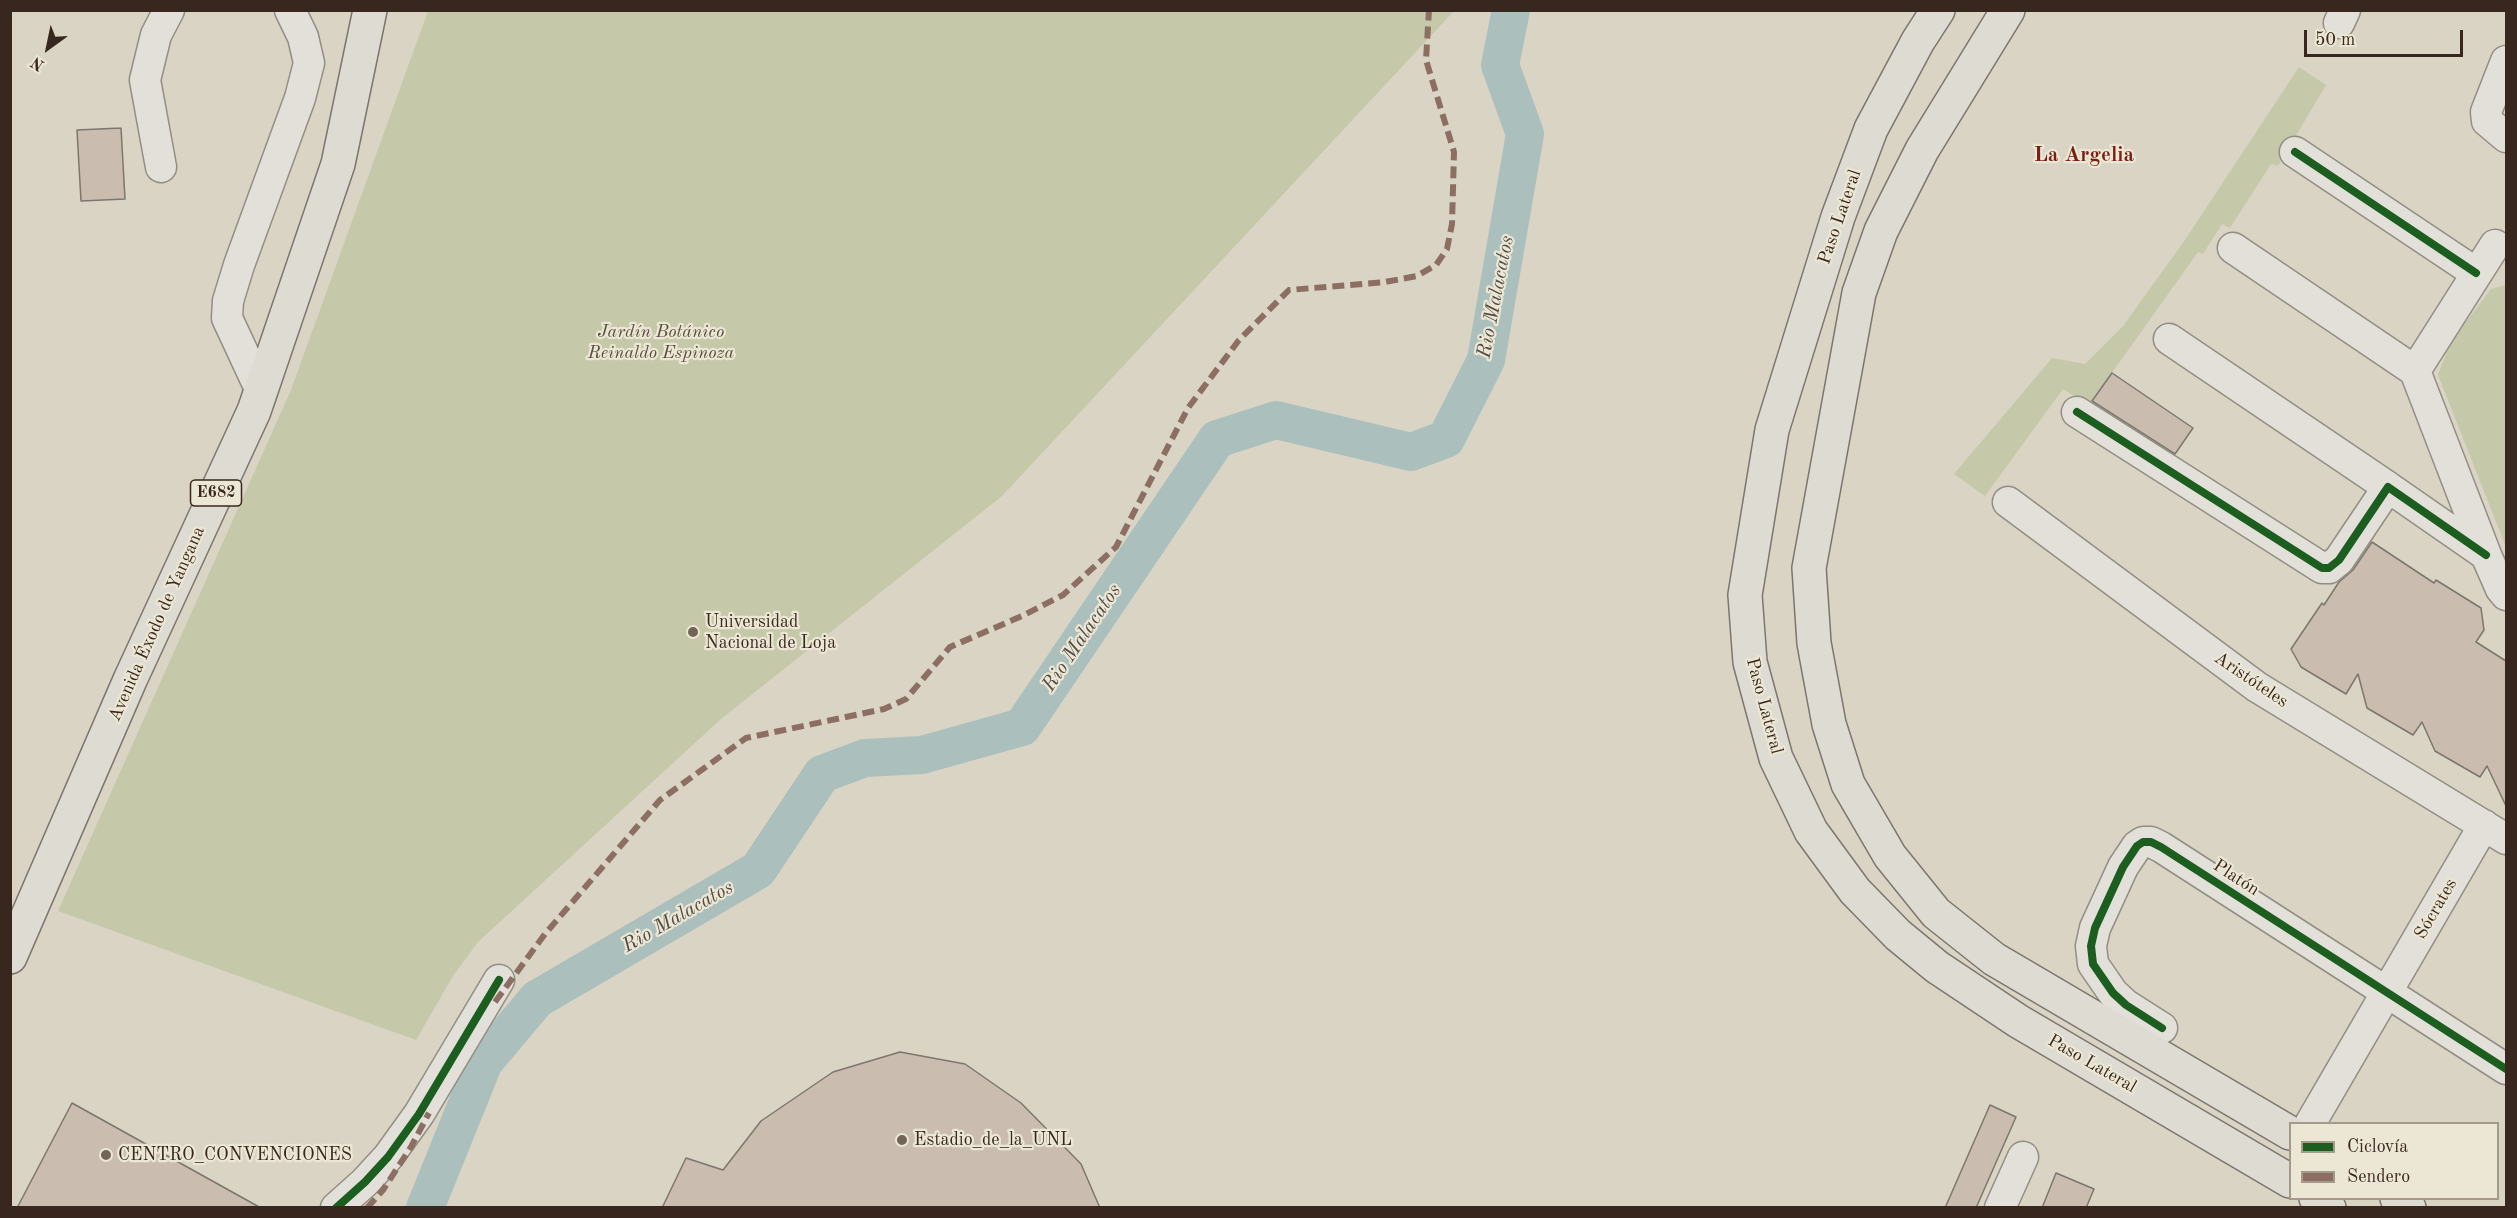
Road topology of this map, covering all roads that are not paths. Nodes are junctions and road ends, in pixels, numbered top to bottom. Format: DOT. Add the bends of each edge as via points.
graph roads {
  1 [pos="169,10"];
  2 [pos="290,10"];
  3 [pos="370,10"];
  4 [pos="1938,10"];
  5 [pos="2008,10"];
  6 [pos="2506,61"];
  7 [pos="2500,133"];
  8 [pos="2295,152"];
  9 [pos="161,167"];
  10 [pos="2494,245"];
  11 [pos="2233,248"];
  12 [pos="2476,273"];
  13 [pos="2169,339"];
  14 [pos="2415,371"];
  15 [pos="261,391"];
  16 [pos="2077,412"];
  17 [pos="2388,487"];
  18 [pos="2008,502"];
  19 [pos="2486,555"];
  20 [pos="2506,595"];
  21 [pos="2495,832"];
  22 [pos="10,957"];
  23 [pos="499,980"];
  24 [pos="2387,993"];
  25 [pos="2162,1028"];
  26 [pos="2506,1069"];
  27 [pos="2311,1122"];
  28 [pos="2289,1132"];
  29 [pos="2023,1157"];
  30 [pos="2289,1181"];
  31 [pos="336,1208"];
  32 [pos="2000,1208"];
  1 -- 9 [label="street" via="156,35 145,80"];
  2 -- 15 [label="street" via="303,37 309,63 228,301 227,318"];
  3 -- 15 [label="main road, Avenida Éxodo de Yangana / E682" via="338,164"];
  4 -- 30 [label="main road, Paso Lateral" via="1871,129 1838,217 1772,430 1745,595 1750,662 1776,758 1811,831 1856,891 1936,967 2018,1022"];
  5 -- 28 [label="main road" via="1922,150 1881,231 1859,293 1809,568 1814,643 1829,724 1848,784 1890,856 1936,913 1994,959"];
  6 -- 7 [label="street" via="2486,112 2487,121"];
  8 -- 12 [label="street"];
  10 -- 12 [label="street"];
  11 -- 14 [label="street"];
  12 -- 14 [label="street"];
  13 -- 17 [label="street"];
  14 -- 19 [label="street"];
  15 -- 22 [label="main road, Avenida Éxodo de Yangana / E682"];
  16 -- 17 [label="street" via="2322,568 2334,565"];
  17 -- 19 [label="street"];
  18 -- 21 [label="street, Aristóteles" via="2257,687"];
  19 -- 20 [label="street"];
  21 -- 24 [label="street, Sócrates"];
  23 -- 31 [label="street" via="419,1114 388,1157"];
  24 -- 25 [label="street, Platón" via="2161,847 2144,842 2123,867 2091,946 2093,964 2113,993"];
  24 -- 26 [label="street, Platón"];
  24 -- 27 [label="street, Sócrates"];
  29 -- 32 [label="street"];
}
